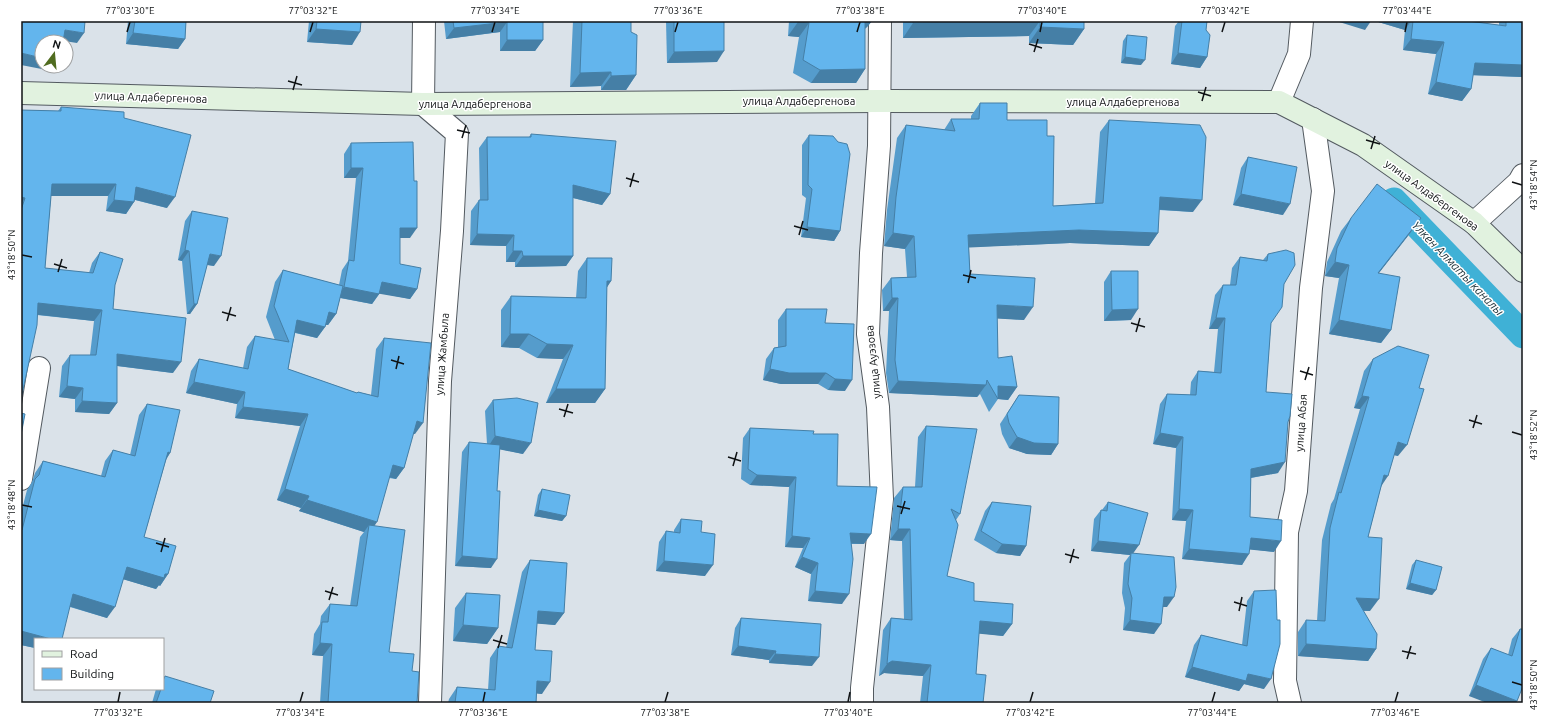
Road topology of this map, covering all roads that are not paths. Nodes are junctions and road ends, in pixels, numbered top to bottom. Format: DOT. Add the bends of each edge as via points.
graph roads {
  1 [pos="424,21"];
  2 [pos="880,21"];
  3 [pos="1302,21"];
  4 [pos="21,93"];
  5 [pos="880,101"];
  6 [pos="1279,102"];
  7 [pos="423,104"];
  8 [pos="1313,119"];
  9 [pos="1523,175"];
  10 [pos="1474,223"];
  11 [pos="1523,270"];
  12 [pos="39,368"];
  13 [pos="21,479"];
  14 [pos="430,703"];
  15 [pos="862,703"];
  16 [pos="1290,703"];
  1 -- 7 [label="street"];
  2 -- 5 [label="street, улица Ауэзова"];
  3 -- 6 [label="street" via="1299,54"];
  4 -- 7 [label="main road, улица Алдабергенова"];
  5 -- 6 [label="main road, улица Алдабергенова"];
  5 -- 7 [label="main road, улица Алдабергенова"];
  5 -- 15 [label="street, улица Ауэзова" via="868,334 878,407 882,499"];
  6 -- 8 [label="main road, улица Алдабергенова"];
  7 -- 14 [label="street, улица Жамбыла" via="457,133 440,381"];
  8 -- 10 [label="main road, улица Алдабергенова" via="1363,145"];
  8 -- 16 [label="street, улица Абая" via="1323,192 1311,288 1296,491 1287,532 1285,681"];
  9 -- 10 [label="street" via="1519,182"];
  10 -- 11 [label="main road, улица Алдабергенова"];
  12 -- 13 [label="street"];
}
